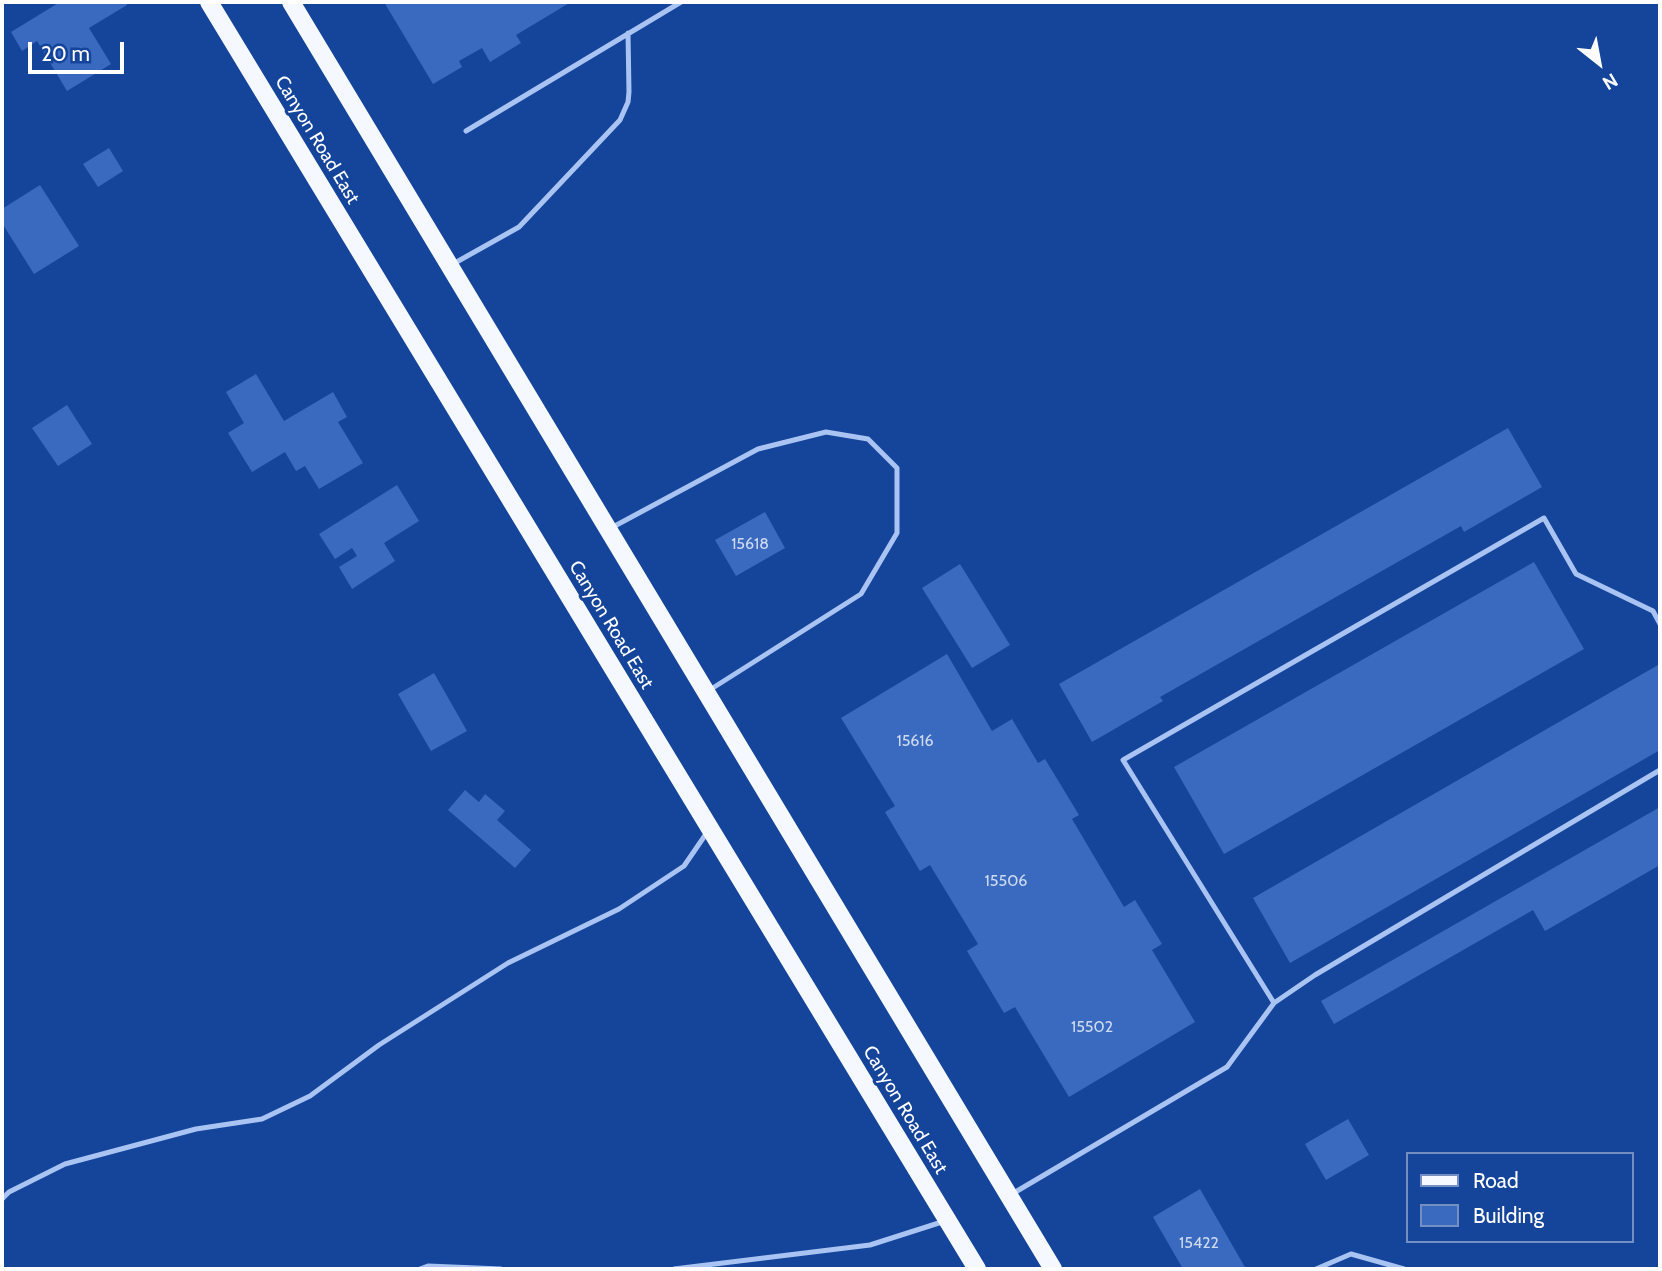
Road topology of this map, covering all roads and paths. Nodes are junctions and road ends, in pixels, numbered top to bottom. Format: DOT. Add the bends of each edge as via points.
graph roads {
  1 [pos="209,2"];
  2 [pos="291,2"];
  3 [pos="681,2"];
  4 [pos="628,33"];
  5 [pos="466,131"];
  6 [pos="450,266"];
  7 [pos="608,529"];
  8 [pos="1660,624"];
  9 [pos="706,692"];
  10 [pos="1660,770"];
  11 [pos="710,828"];
  12 [pos="1274,1003"];
  13 [pos="1009,1195"];
  14 [pos="2,1199"];
  15 [pos="948,1220"];
  16 [pos="420,1269"];
  17 [pos="501,1269"];
  18 [pos="674,1269"];
  19 [pos="978,1269"];
  20 [pos="1053,1269"];
  21 [pos="1316,1269"];
  22 [pos="1404,1269"];
  1 -- 11 [label="main road, Canyon Road East"];
  2 -- 6 [label="main road"];
  3 -- 4 [label="lane"];
  4 -- 5 [label="lane"];
  4 -- 6 [label="lane" via="629,92 620,120 519,227"];
  6 -- 7 [label="main road"];
  7 -- 9 [label="main road"];
  7 -- 9 [label="lane" via="758,449 826,432 868,439 897,468 897,533 861,594"];
  8 -- 12 [label="lane" via="1653,611 1576,574 1544,519 1123,760"];
  9 -- 13 [label="main road"];
  10 -- 12 [label="lane"];
  11 -- 14 [label="lane" via="684,866 619,909 508,963 379,1045 310,1096 262,1119 196,1129 65,1164"];
  11 -- 15 [label="main road, Canyon Road East"];
  12 -- 13 [label="lane" via="1227,1067"];
  13 -- 20 [label="main road"];
  15 -- 18 [label="lane" via="870,1245"];
  15 -- 19 [label="main road, Canyon Road East"];
  16 -- 17 [label="lane"];
  21 -- 22 [label="lane" via="1351,1254"];
}
